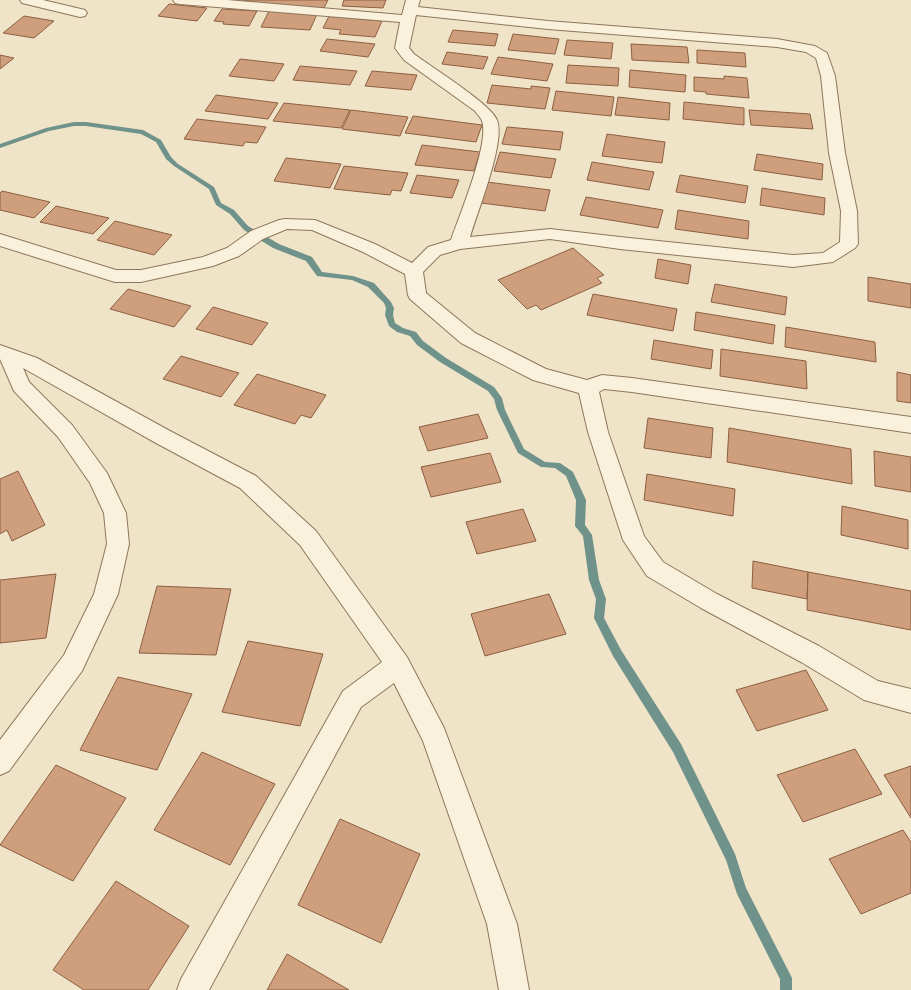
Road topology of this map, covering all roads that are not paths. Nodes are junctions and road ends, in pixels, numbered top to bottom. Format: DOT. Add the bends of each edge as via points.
graph roads {
  1 [pos="27,0"];
  2 [pos="180,0"];
  3 [pos="410,10"];
  4 [pos="80,13"];
  5 [pos="0,240"];
  6 [pos="459,244"];
  7 [pos="414,271"];
  8 [pos="4,353"];
  9 [pos="588,388"];
  10 [pos="911,425"];
  11 [pos="398,665"];
  12 [pos="911,701"];
  13 [pos="0,762"];
  14 [pos="192,990"];
  15 [pos="514,990"];
  1 -- 4 [label="street"];
  2 -- 3 [label="street"];
  3 -- 6 [label="street" via="402,48 409,57 480,108 490,120 491,139"];
  3 -- 6 [label="street" via="777,43 810,49 822,56 828,76 837,153 849,211 849,244 827,258 793,261 550,234"];
  5 -- 7 [label="street" via="115,276 141,276 208,262 233,252 257,235 285,224 315,225"];
  6 -- 7 [label="street" via="434,251"];
  7 -- 9 [label="street" via="417,295 468,338 540,375"];
  8 -- 11 [label="street" via="30,363 163,438 248,482 308,538"];
  8 -- 13 [label="street" via="21,386 65,431 99,479 115,513 118,544 106,594 73,662"];
  9 -- 10 [label="street" via="602,382 632,385"];
  9 -- 12 [label="street" via="598,432 634,540 655,569 709,601 810,654 873,692"];
  11 -- 14 [label="street" via="352,699"];
  11 -- 15 [label="street" via="435,737 502,924"];
}
